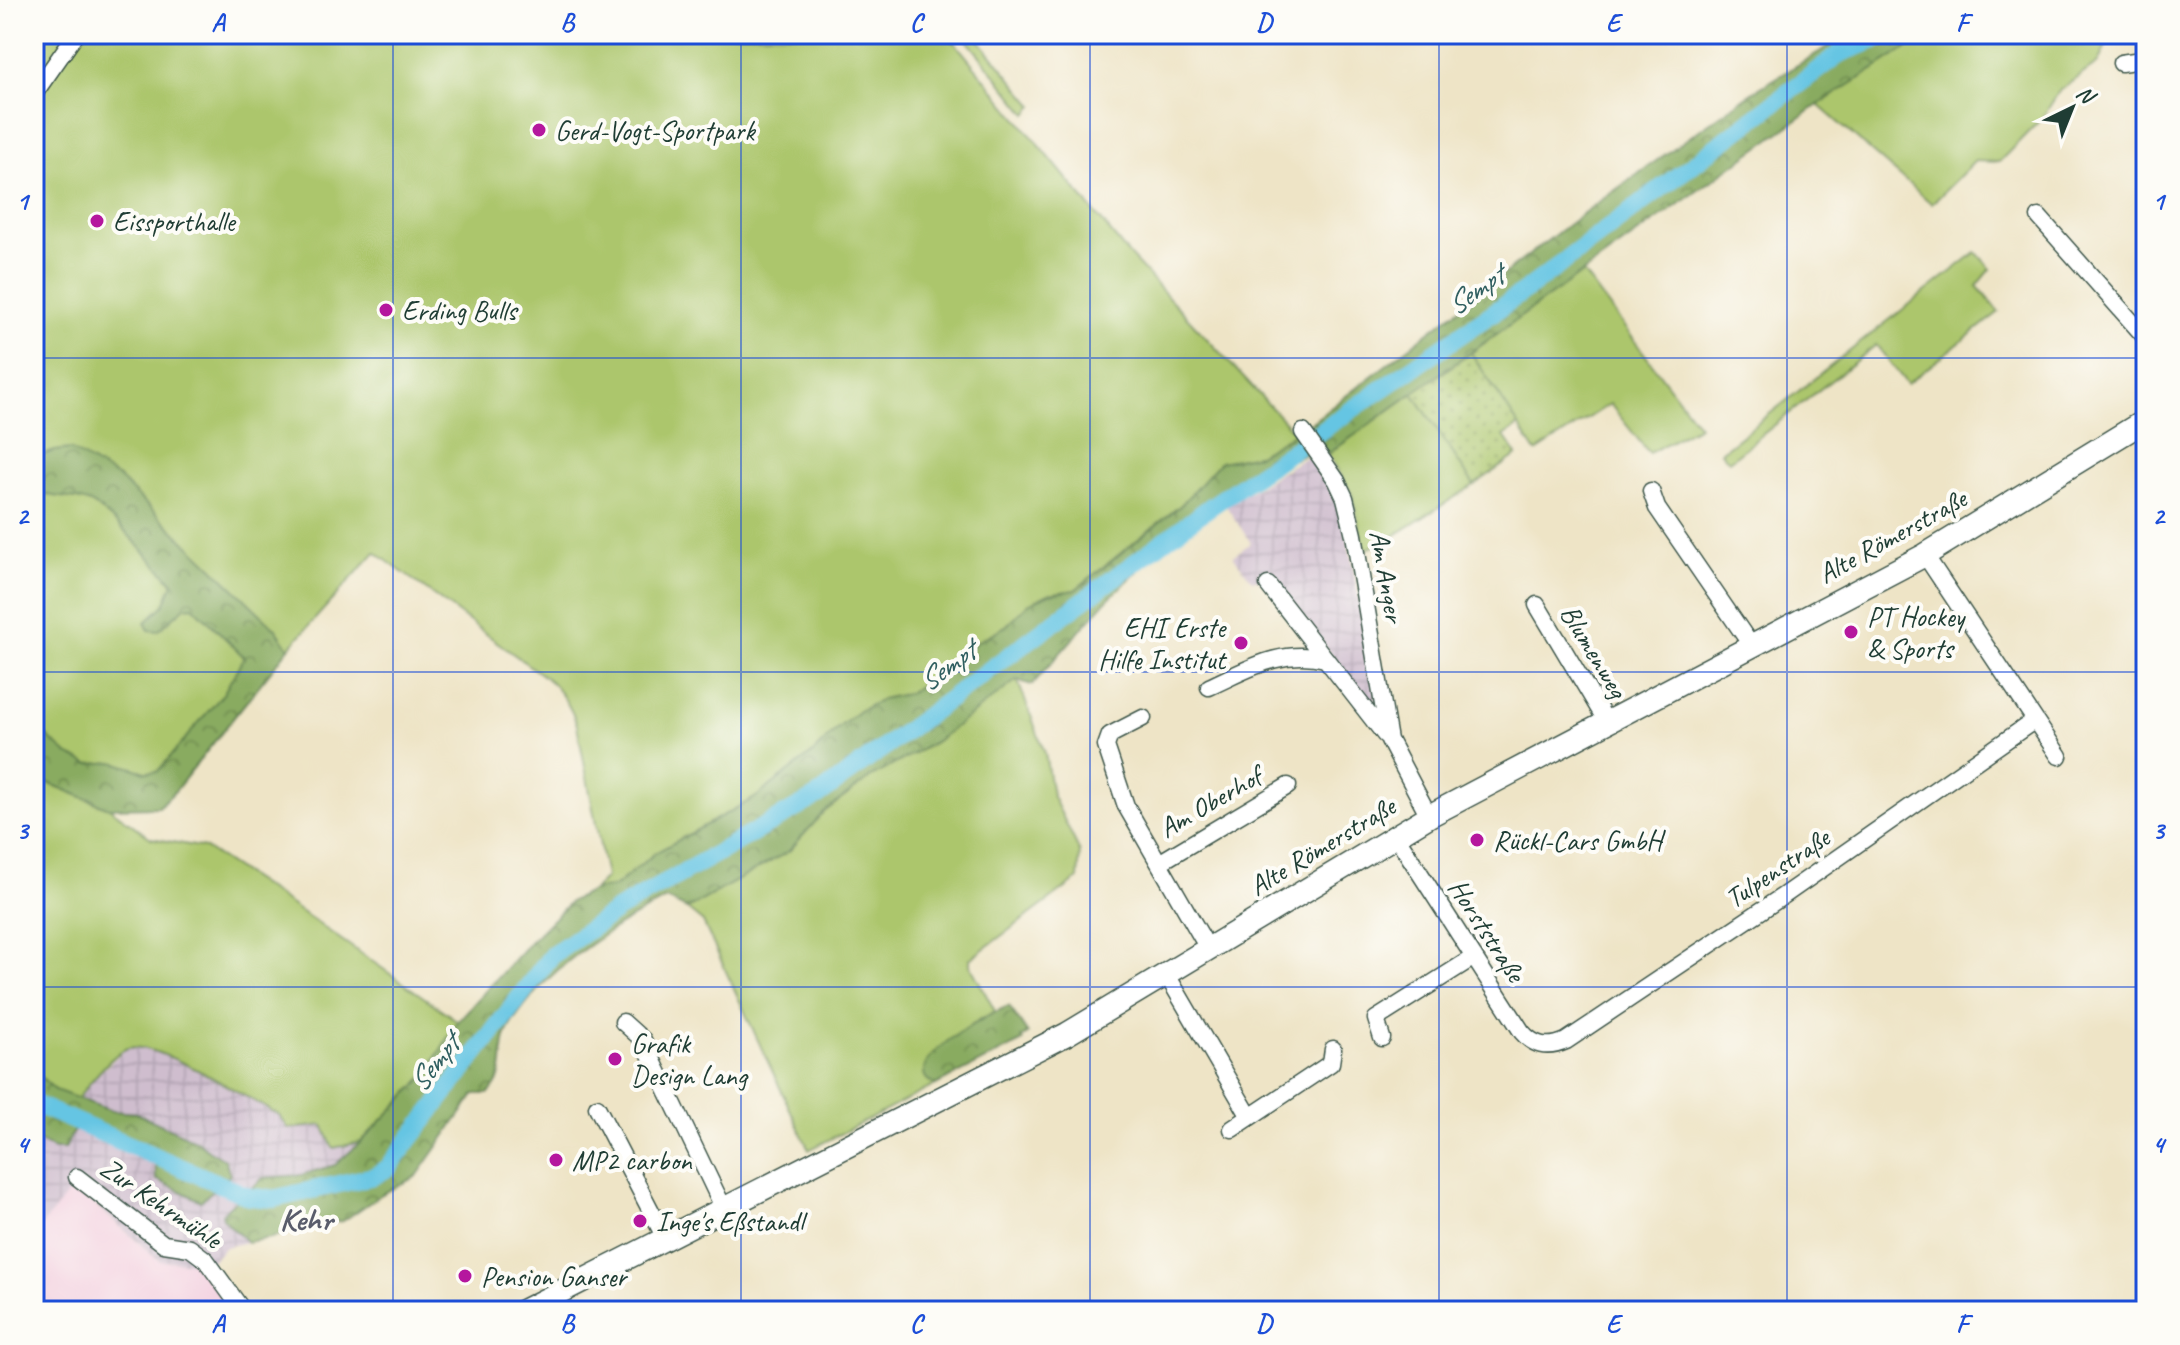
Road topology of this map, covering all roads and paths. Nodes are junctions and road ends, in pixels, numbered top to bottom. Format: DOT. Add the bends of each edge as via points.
graph roads {
  1 [pos="76,34"];
  2 [pos="2121,63"];
  3 [pos="2146,63"];
  4 [pos="34,94"];
  5 [pos="2039,217"];
  6 [pos="2146,338"];
  7 [pos="2146,420"];
  8 [pos="1303,432"];
  9 [pos="1651,491"];
  10 [pos="1925,555"];
  11 [pos="1268,585"];
  12 [pos="1537,605"];
  13 [pos="1753,648"];
  14 [pos="1326,659"];
  15 [pos="1209,687"];
  16 [pos="1143,718"];
  17 [pos="2035,720"];
  18 [pos="1608,724"];
  19 [pos="1389,740"];
  20 [pos="2059,756"];
  21 [pos="1288,786"];
  22 [pos="1429,816"];
  23 [pos="1396,836"];
  24 [pos="1159,863"];
  25 [pos="1209,950"];
  26 [pos="1474,957"];
  27 [pos="1167,975"];
  28 [pos="623,1022"];
  29 [pos="1382,1038"];
  30 [pos="1542,1045"];
  31 [pos="1333,1049"];
  32 [pos="597,1107"];
  33 [pos="1250,1117"];
  34 [pos="1232,1129"];
  35 [pos="77,1177"];
  36 [pos="724,1209"];
  37 [pos="665,1238"];
  38 [pos="243,1311"];
  39 [pos="523,1311"];
  1 -- 4 [label="street"];
  2 -- 3 [label="street"];
  5 -- 6 [label="street"];
  7 -- 10 [label="main road, Alte Römerstraße"];
  8 -- 19 [label="street, Am Anger" via="1348,507"];
  9 -- 13 [label="street" via="1657,508"];
  10 -- 13 [label="main road, Alte Römerstraße"];
  10 -- 17 [label="street"];
  11 -- 14 [label="street, Am Anger"];
  12 -- 18 [label="street, Blumenweg"];
  13 -- 18 [label="main road, Alte Römerstraße"];
  14 -- 15 [label="street" via="1278,656"];
  14 -- 19 [label="street, Am Anger"];
  16 -- 24 [label="street, Am Oberhof" via="1110,735 1106,746 1126,806"];
  17 -- 20 [label="street"];
  17 -- 30 [label="street, Tulpenstraße" via="1566,1041"];
  18 -- 22 [label="main road, Alte Römerstraße"];
  19 -- 22 [label="street, Am Anger"];
  21 -- 24 [label="street, Am Oberhof"];
  22 -- 23 [label="main road, Alte Römerstraße"];
  23 -- 25 [label="main road, Alte Römerstraße"];
  23 -- 26 [label="street, Horststraße"];
  24 -- 25 [label="street, Am Oberhof"];
  25 -- 27 [label="main road, Alte Römerstraße"];
  26 -- 29 [label="street" via="1376,1019"];
  26 -- 30 [label="street, Horststraße" via="1522,1032"];
  27 -- 33 [label="street"];
  27 -- 36 [label="main road, Alte Römerstraße" via="1067,1034"];
  28 -- 36 [label="street" via="643,1040"];
  31 -- 33 [label="street" via="1331,1063"];
  32 -- 37 [label="street"];
  33 -- 34 [label="street"];
  35 -- 38 [label="street, Zur Kehrmühle" via="164,1244 190,1248 206,1260"];
  36 -- 37 [label="main road, Alte Römerstraße"];
  37 -- 39 [label="main road, Alte Römerstraße"];
}
